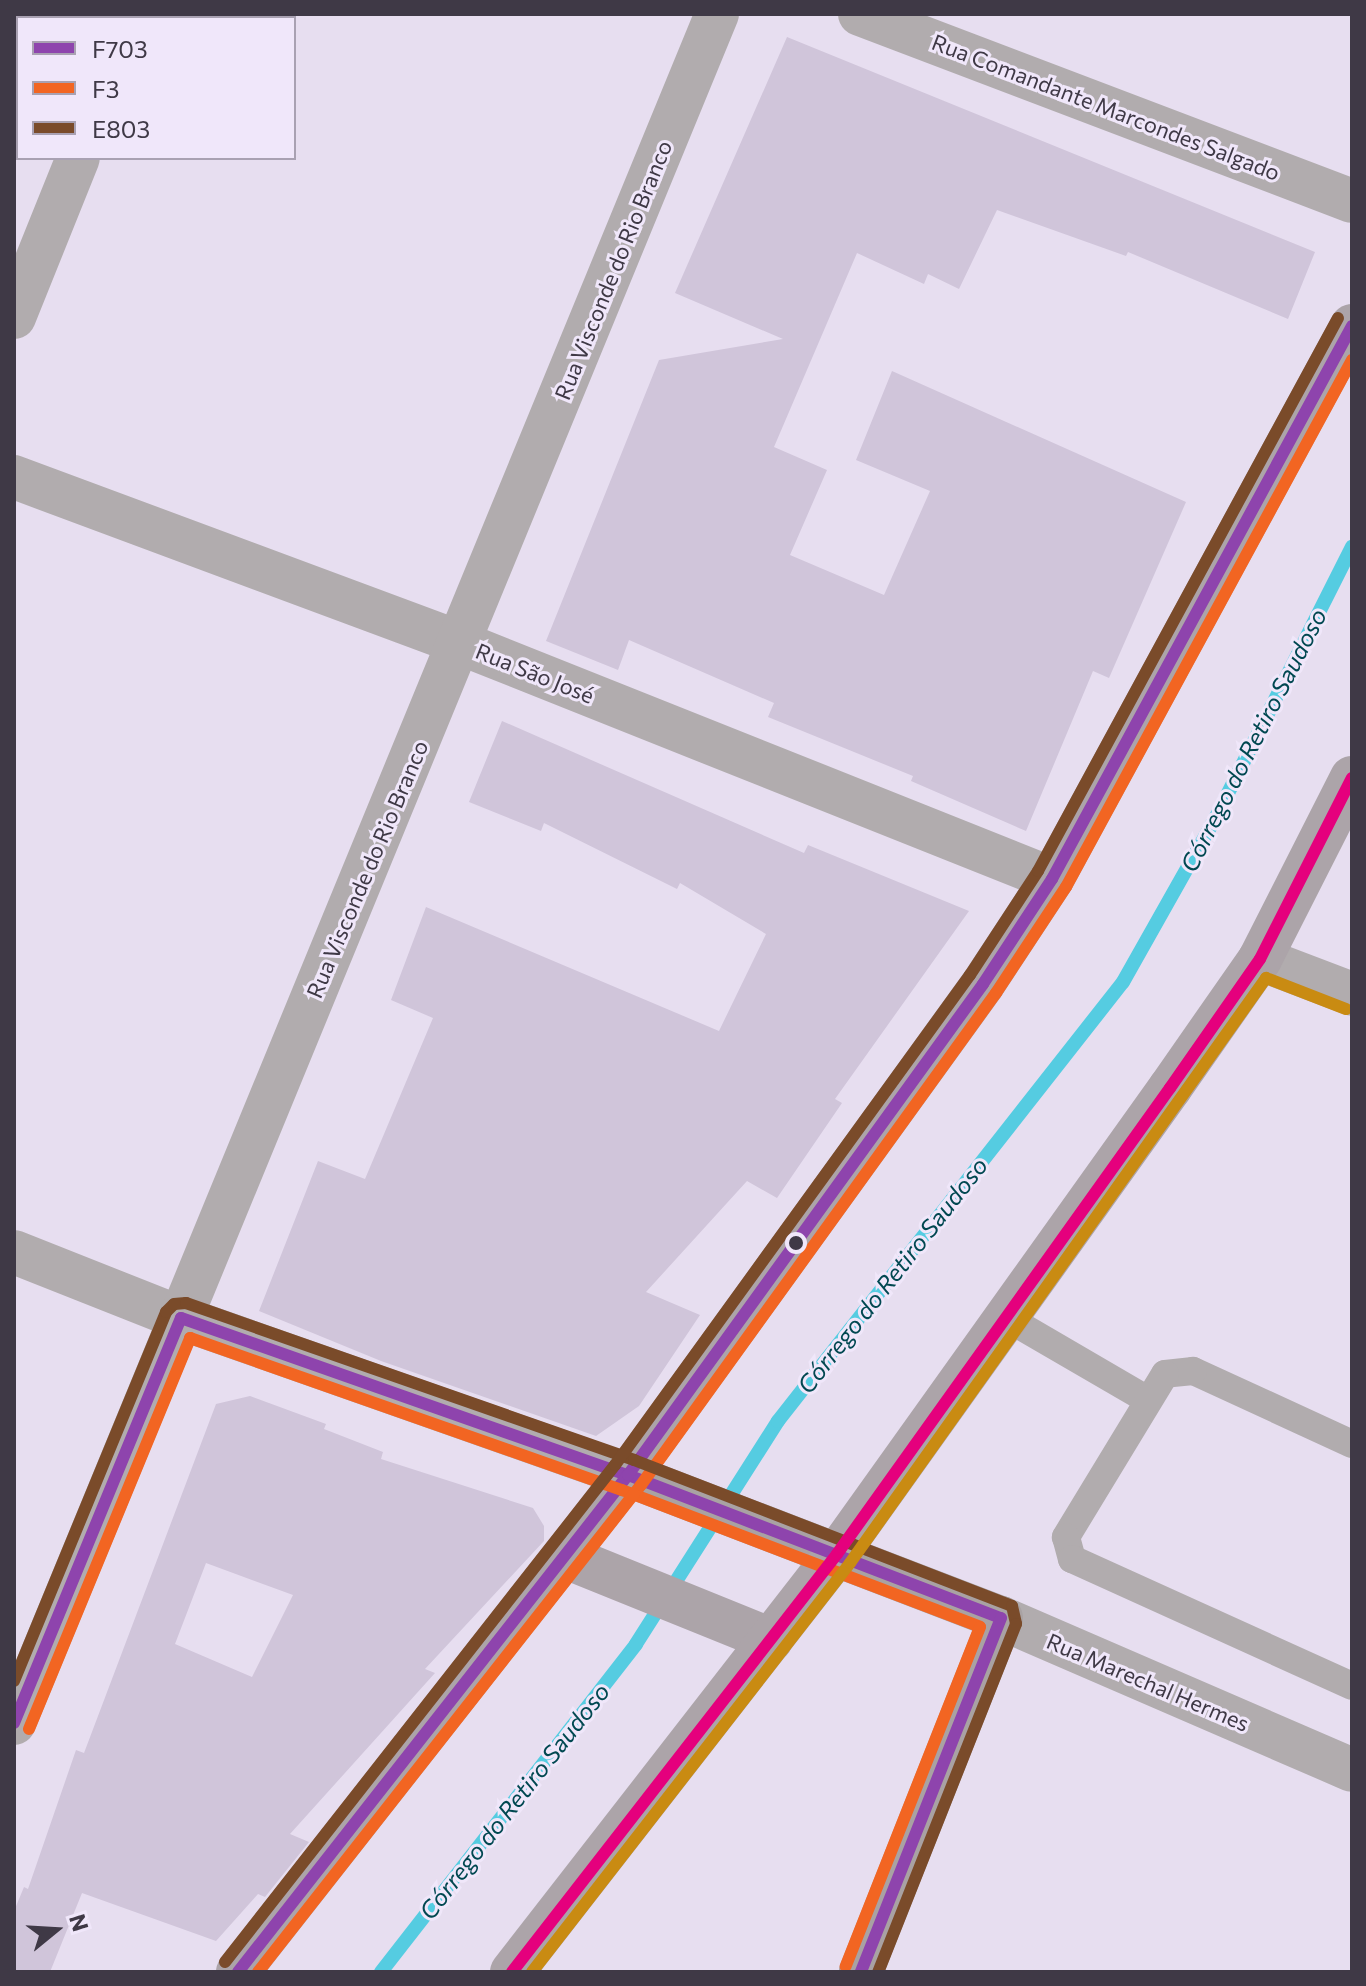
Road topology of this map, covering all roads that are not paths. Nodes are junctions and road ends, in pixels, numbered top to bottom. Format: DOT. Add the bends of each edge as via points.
graph roads {
  1 [pos="717,14"];
  2 [pos="860,14"];
  3 [pos="77,160"];
  4 [pos="1352,201"];
  5 [pos="14,317"];
  6 [pos="1352,326"];
  7 [pos="14,477"];
  8 [pos="460,643"];
  9 [pos="1352,778"];
  10 [pos="1052,879"];
  11 [pos="1260,959"];
  12 [pos="1352,994"];
  13 [pos="14,1252"];
  14 [pos="181,1318"];
  15 [pos="1007,1318"];
  16 [pos="1146,1399"];
  17 [pos="1352,1444"];
  18 [pos="628,1475"];
  19 [pos="837,1554"];
  20 [pos="566,1557"];
  21 [pos="1001,1618"];
  22 [pos="771,1640"];
  23 [pos="1352,1686"];
  24 [pos="14,1723"];
  25 [pos="1352,1770"];
  26 [pos="238,1972"];
  27 [pos="512,1972"];
  28 [pos="861,1972"];
  1 -- 8 [label="street, Rua Visconde do Rio Branco"];
  2 -- 4 [label="street, Rua Comandante Marcondes Salgado"];
  3 -- 5 [label="street"];
  6 -- 10 [label="main road"];
  7 -- 8 [label="street, Rua São José"];
  8 -- 10 [label="street, Rua São José"];
  8 -- 14 [label="street, Rua Visconde do Rio Branco"];
  9 -- 11 [label="main road"];
  10 -- 18 [label="main road" via="983,984"];
  11 -- 12 [label="street"];
  11 -- 15 [label="main road"];
  13 -- 14 [label="street"];
  14 -- 18 [label="street"];
  14 -- 24 [label="street, Rua Visconde do Rio Branco"];
  15 -- 16 [label="lane"];
  15 -- 19 [label="main road"];
  16 -- 17 [label="lane" via="1165,1374 1193,1371"];
  16 -- 23 [label="lane" via="1066,1537 1072,1559"];
  18 -- 19 [label="street, Rua Marechal Hermes"];
  18 -- 20 [label="main road"];
  19 -- 21 [label="street, Rua Marechal Hermes"];
  19 -- 22 [label="main road"];
  20 -- 22 [label="main road"];
  20 -- 26 [label="main road"];
  21 -- 25 [label="street, Rua Marechal Hermes"];
  21 -- 28 [label="street"];
  22 -- 27 [label="main road"];
}
